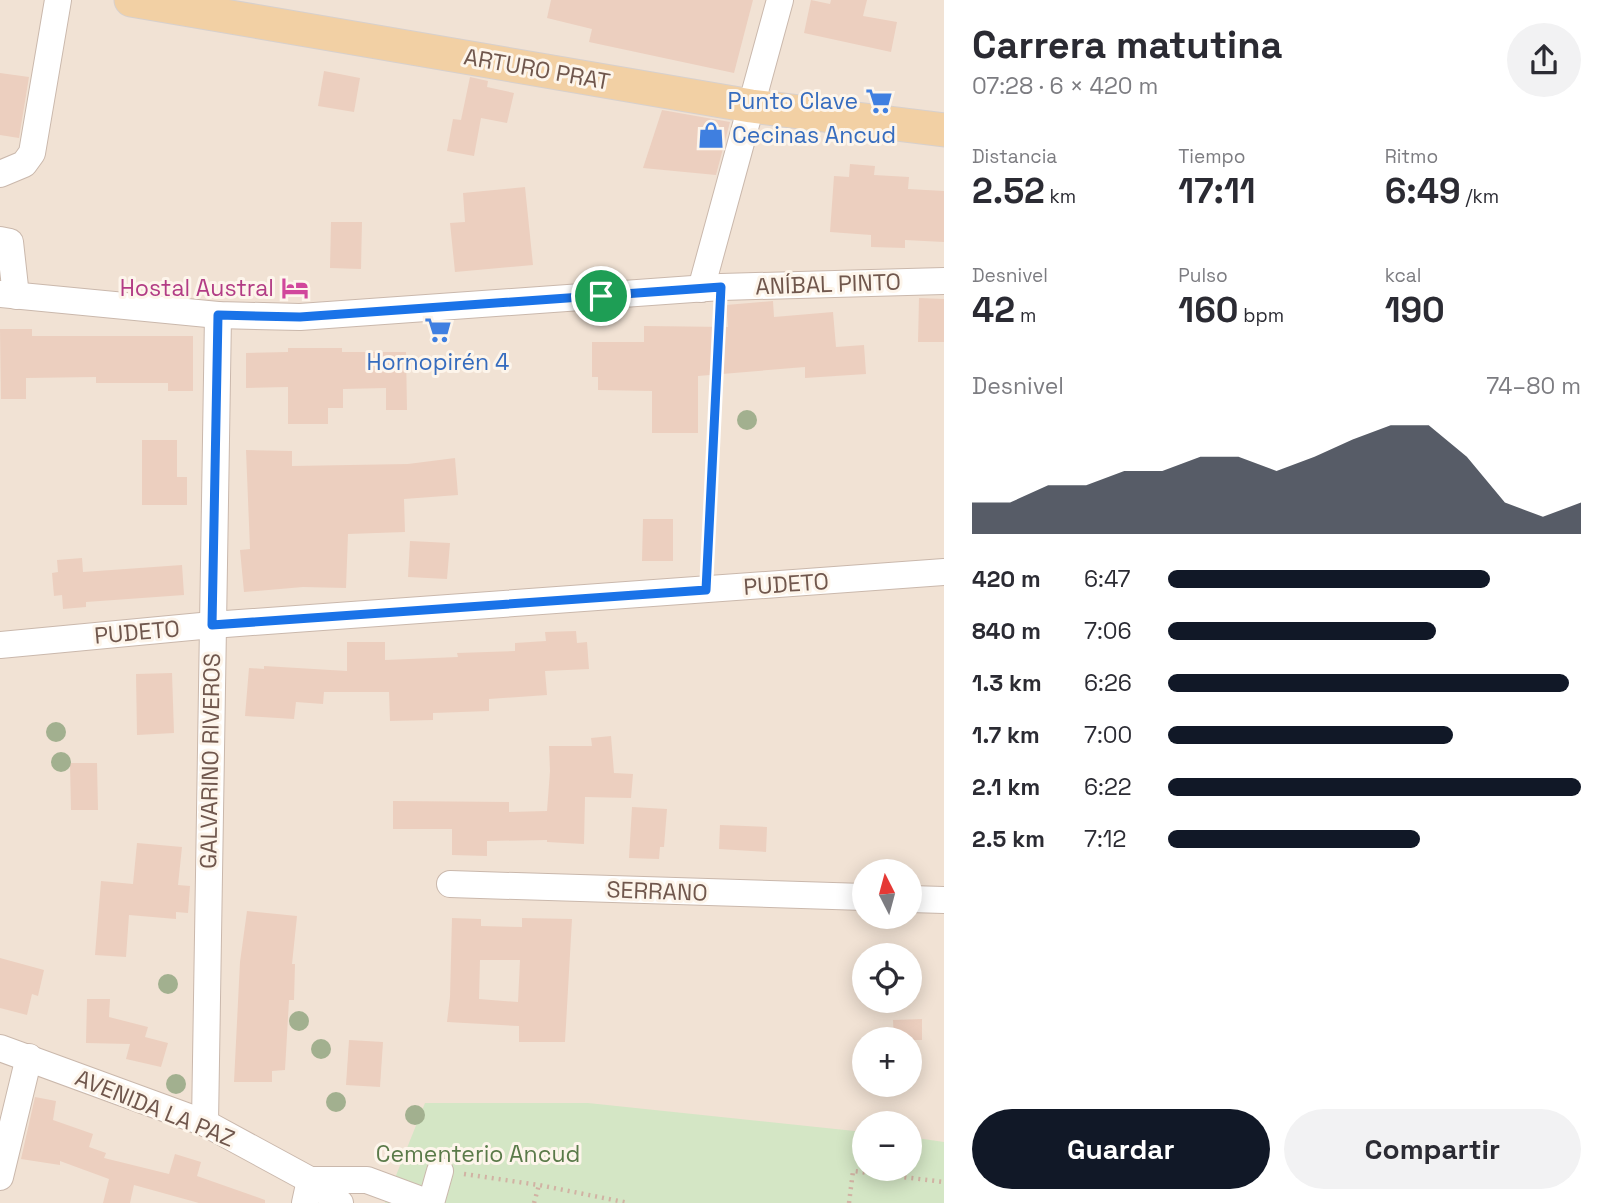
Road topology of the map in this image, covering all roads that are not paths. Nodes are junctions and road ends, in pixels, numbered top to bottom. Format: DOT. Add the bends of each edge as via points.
graph roads {
  1 [pos="58,0"];
  2 [pos="131,0"];
  3 [pos="780,0"];
  4 [pos="751,106"];
  5 [pos="944,130"];
  6 [pos="0,174"];
  7 [pos="0,240"];
  8 [pos="944,281"];
  9 [pos="711,288"];
  10 [pos="8,295"];
  11 [pos="218,315"];
  12 [pos="944,572"];
  13 [pos="212,625"];
  14 [pos="0,645"];
  15 [pos="450,884"];
  16 [pos="852,897"];
  17 [pos="922,899"];
  18 [pos="944,900"];
  19 [pos="0,1048"];
  20 [pos="29,1057"];
  21 [pos="205,1123"];
  22 [pos="440,1171"];
  23 [pos="0,1177"];
  24 [pos="307,1191"];
  25 [pos="340,1203"];
  26 [pos="430,1203"];
  1 -- 6 [label="street" via="32,153 24,164"];
  2 -- 4 [label="main road, ARTURO PRAT"];
  3 -- 4 [label="street"];
  4 -- 5 [label="main road, ARTURO PRAT"];
  4 -- 9 [label="street"];
  7 -- 10 [label="street" via="10,242"];
  8 -- 9 [label="street, ANÍBAL PINTO"];
  9 -- 11 [label="street, ANÍBAL PINTO" via="300,317"];
  10 -- 11 [label="street, ANÍBAL PINTO"];
  11 -- 13 [label="street, GALVARINO RIVEROS"];
  12 -- 13 [label="street, PUDETO"];
  13 -- 14 [label="street, PUDETO"];
  13 -- 21 [label="street, GALVARINO RIVEROS"];
  15 -- 16 [label="street, SERRANO"];
  17 -- 18 [label="street"];
  19 -- 20 [label="street, AVENIDA LA PAZ"];
  20 -- 21 [label="street, AVENIDA LA PAZ"];
  20 -- 23 [label="street"];
  21 -- 24 [label="street, AVENIDA LA PAZ"];
  22 -- 26 [label="street"];
  24 -- 25 [label="street, AVENIDA LA PAZ"];
  24 -- 26 [label="street" via="367,1180"];
}
